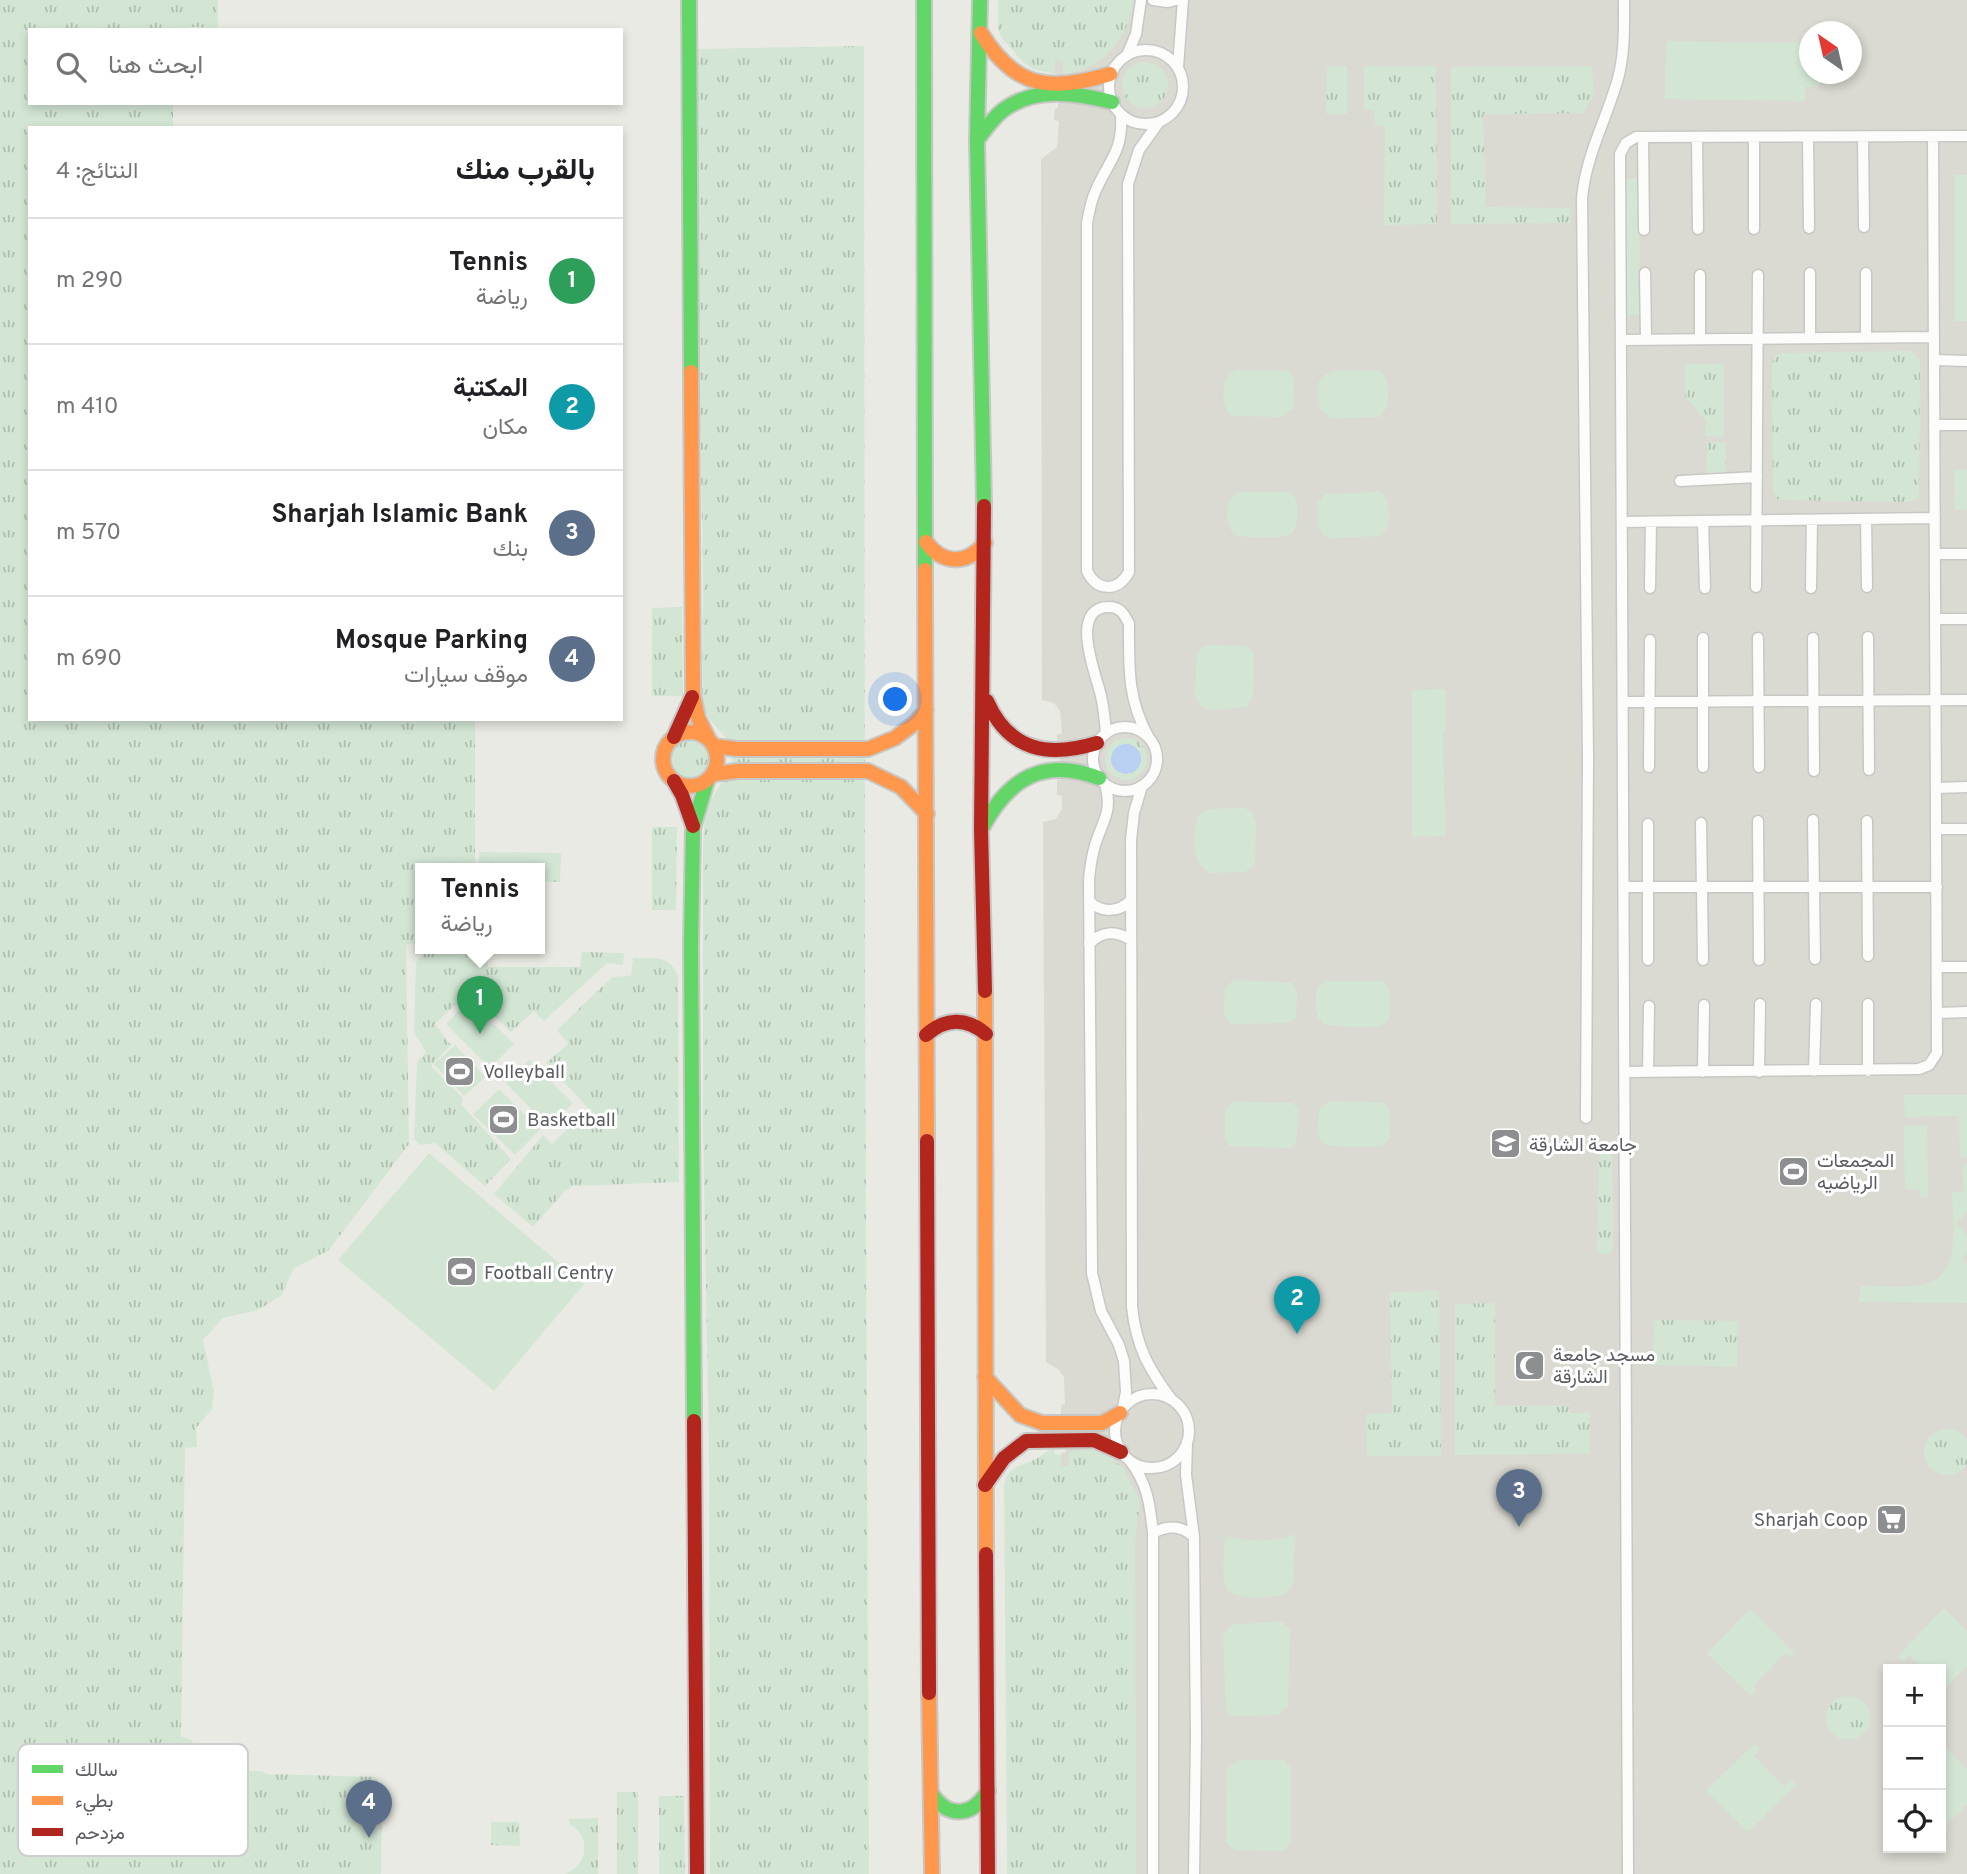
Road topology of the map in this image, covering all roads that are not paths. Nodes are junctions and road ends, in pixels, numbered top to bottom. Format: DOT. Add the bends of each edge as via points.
graph roads {
  1 [pos="689,0"];
  2 [pos="924,0"];
  3 [pos="980,0"];
  4 [pos="1141,0"];
  5 [pos="1153,0"];
  6 [pos="1176,0"];
  7 [pos="1182,0"];
  8 [pos="1623,0"];
  9 [pos="980,30"];
  10 [pos="1128,53"];
  11 [pos="1178,67"];
  12 [pos="1111,74"];
  13 [pos="1023,78"];
  14 [pos="1072,88"];
  15 [pos="1023,99"];
  16 [pos="1111,103"];
  17 [pos="1121,116"];
  18 [pos="1159,122"];
  19 [pos="1933,136"];
  20 [pos="1967,136"];
  21 [pos="1643,137"];
  22 [pos="1696,137"];
  23 [pos="1754,137"];
  24 [pos="1808,137"];
  25 [pos="1863,137"];
  26 [pos="977,140"];
  27 [pos="1864,227"];
  28 [pos="1809,228"];
  29 [pos="1698,229"];
  30 [pos="1754,229"];
  31 [pos="1644,230"];
  32 [pos="1645,273"];
  33 [pos="1810,273"];
  34 [pos="1866,273"];
  35 [pos="1700,275"];
  36 [pos="1758,275"];
  37 [pos="1866,337"];
  38 [pos="1934,337"];
  39 [pos="1810,338"];
  40 [pos="1700,339"];
  41 [pos="1757,339"];
  42 [pos="1621,340"];
  43 [pos="1646,340"];
  44 [pos="1934,360"];
  45 [pos="1967,360"];
  46 [pos="1934,425"];
  47 [pos="1967,425"];
  48 [pos="1757,477"];
  49 [pos="1680,481"];
  50 [pos="1935,518"];
  51 [pos="1866,519"];
  52 [pos="1757,520"];
  53 [pos="1811,520"];
  54 [pos="1703,521"];
  55 [pos="1622,522"];
  56 [pos="1651,522"];
  57 [pos="926,542"];
  58 [pos="985,542"];
  59 [pos="1935,554"];
  60 [pos="1967,554"];
  61 [pos="1756,587"];
  62 [pos="1867,587"];
  63 [pos="1650,588"];
  64 [pos="1705,588"];
  65 [pos="1811,588"];
  66 [pos="1936,619"];
  67 [pos="1967,619"];
  68 [pos="1868,637"];
  69 [pos="1703,638"];
  70 [pos="1758,638"];
  71 [pos="1814,638"];
  72 [pos="1650,640"];
  73 [pos="984,691"];
  74 [pos="693,695"];
  75 [pos="1869,700"];
  76 [pos="1936,700"];
  77 [pos="1967,700"];
  78 [pos="1703,701"];
  79 [pos="1758,701"];
  80 [pos="1814,701"];
  81 [pos="1623,702"];
  82 [pos="1650,702"];
  83 [pos="926,709"];
  84 [pos="674,737"];
  85 [pos="1149,738"];
  86 [pos="1101,739"];
  87 [pos="711,742"];
  88 [pos="851,750"];
  89 [pos="1041,751"];
  90 [pos="1649,767"];
  91 [pos="1703,767"];
  92 [pos="1759,767"];
  93 [pos="851,770"];
  94 [pos="1042,770"];
  95 [pos="1869,770"];
  96 [pos="1814,771"];
  97 [pos="710,777"];
  98 [pos="674,781"];
  99 [pos="1102,781"];
  100 [pos="1142,786"];
  101 [pos="1967,787"];
  102 [pos="1937,788"];
  103 [pos="927,814"];
  104 [pos="1813,820"];
  105 [pos="1758,821"];
  106 [pos="1867,821"];
  107 [pos="1701,823"];
  108 [pos="1648,824"];
  109 [pos="694,828"];
  110 [pos="981,829"];
  111 [pos="1937,829"];
  112 [pos="1967,829"];
  113 [pos="1624,887"];
  114 [pos="1648,887"];
  115 [pos="1702,887"];
  116 [pos="1758,887"];
  117 [pos="1814,887"];
  118 [pos="1867,887"];
  119 [pos="1937,887"];
  120 [pos="1089,901"];
  121 [pos="1131,901"];
  122 [pos="1131,940"];
  123 [pos="1089,944"];
  124 [pos="1868,956"];
  125 [pos="1815,959"];
  126 [pos="1648,960"];
  127 [pos="1703,960"];
  128 [pos="1759,960"];
  129 [pos="1938,967"];
  130 [pos="1967,967"];
  131 [pos="1760,1004"];
  132 [pos="1816,1004"];
  133 [pos="1868,1004"];
  134 [pos="1704,1005"];
  135 [pos="1649,1006"];
  136 [pos="1967,1012"];
  137 [pos="1938,1013"];
  138 [pos="986,1034"];
  139 [pos="926,1035"];
  140 [pos="1814,1071"];
  141 [pos="1868,1071"];
  142 [pos="1625,1072"];
  143 [pos="1648,1072"];
  144 [pos="1703,1072"];
  145 [pos="1759,1072"];
  146 [pos="1586,1118"];
  147 [pos="985,1377"];
  148 [pos="1172,1401"];
  149 [pos="1122,1411"];
  150 [pos="1025,1419"];
  151 [pos="1079,1432"];
  152 [pos="1026,1441"];
  153 [pos="1187,1443"];
  154 [pos="1126,1456"];
  155 [pos="985,1485"];
  156 [pos="1153,1534"];
  157 [pos="1194,1537"];
  158 [pos="988,1791"];
  159 [pos="931,1793"];
  160 [pos="697,1874"];
  161 [pos="932,1874"];
  162 [pos="988,1874"];
  163 [pos="1153,1874"];
  164 [pos="1194,1874"];
  165 [pos="1628,1874"];
  1 -- 74 [label="street"];
  2 -- 57 [label="street"];
  3 -- 9 [label="street"];
  4 -- 10 [label="street"];
  5 -- 6 [label="street"];
  7 -- 11 [label="street"];
  8 -- 146 [label="street" via="1622,60 1589,158 1582,198 1588,757"];
  9 -- 13 [label="street" via="999,62"];
  9 -- 26 [label="street"];
  10 -- 11 [label="street" via="1150,49 1171,58"];
  10 -- 12 [label="street"];
  11 -- 18 [label="street" via="1182,99"];
  12 -- 14 [label="street"];
  12 -- 16 [label="street"];
  13 -- 14 [label="street"];
  13 -- 15 [label="street"];
  14 -- 15 [label="street"];
  14 -- 16 [label="street"];
  15 -- 26 [label="street" via="999,114"];
  16 -- 17 [label="street"];
  17 -- 18 [label="street" via="1133,122"];
  17 -- 18 [label="street" via="1116,154 1094,193 1087,223 1087,571 1091,580 1108,588 1125,580 1129,572 1129,184 1139,150"];
  19 -- 20 [label="street"];
  19 -- 25 [label="street"];
  19 -- 38 [label="street"];
  21 -- 22 [label="street"];
  21 -- 31 [label="street"];
  21 -- 42 [label="street" via="1630,139 1620,154"];
  22 -- 23 [label="street"];
  22 -- 29 [label="street"];
  23 -- 24 [label="street"];
  23 -- 30 [label="street"];
  24 -- 25 [label="street"];
  24 -- 28 [label="street"];
  25 -- 27 [label="street"];
  26 -- 58 [label="street"];
  32 -- 43 [label="street"];
  33 -- 39 [label="street"];
  34 -- 37 [label="street"];
  35 -- 40 [label="street"];
  36 -- 41 [label="street"];
  37 -- 38 [label="street"];
  37 -- 39 [label="street"];
  38 -- 44 [label="street"];
  39 -- 41 [label="street"];
  40 -- 41 [label="street"];
  40 -- 43 [label="street"];
  41 -- 48 [label="street"];
  42 -- 43 [label="street"];
  42 -- 55 [label="street"];
  44 -- 45 [label="street"];
  44 -- 46 [label="street"];
  46 -- 47 [label="street"];
  46 -- 50 [label="street"];
  48 -- 49 [label="street"];
  48 -- 52 [label="street"];
  50 -- 51 [label="street"];
  50 -- 59 [label="street"];
  51 -- 53 [label="street"];
  51 -- 62 [label="street"];
  52 -- 53 [label="street"];
  52 -- 54 [label="street"];
  52 -- 61 [label="street"];
  53 -- 65 [label="street"];
  54 -- 56 [label="street"];
  54 -- 64 [label="street"];
  55 -- 56 [label="street"];
  55 -- 81 [label="street"];
  56 -- 63 [label="street"];
  57 -- 58 [label="street" via="941,558 955,561 976,554"];
  57 -- 83 [label="street"];
  58 -- 73 [label="street"];
  59 -- 60 [label="street"];
  59 -- 66 [label="street"];
  66 -- 67 [label="street"];
  66 -- 76 [label="street"];
  68 -- 75 [label="street"];
  69 -- 78 [label="street"];
  70 -- 79 [label="street"];
  71 -- 80 [label="street"];
  72 -- 82 [label="street"];
  73 -- 89 [label="street" via="991,713 1007,733"];
  73 -- 110 [label="street"];
  74 -- 84 [label="street"];
  74 -- 87 [label="street" via="698,718"];
  75 -- 76 [label="street"];
  75 -- 80 [label="street"];
  75 -- 95 [label="street"];
  76 -- 77 [label="street"];
  76 -- 102 [label="street"];
  78 -- 79 [label="street"];
  78 -- 82 [label="street"];
  78 -- 91 [label="street"];
  79 -- 80 [label="street"];
  79 -- 92 [label="street"];
  80 -- 96 [label="street"];
  81 -- 82 [label="street"];
  81 -- 113 [label="street"];
  82 -- 90 [label="street"];
  83 -- 88 [label="street" via="895,738"];
  83 -- 103 [label="street"];
  84 -- 87 [label="street" via="691,732"];
  84 -- 98 [label="street" via="663,754 663,764"];
  85 -- 86 [label="street" via="1136,729 1120,727"];
  85 -- 86 [label="street" via="1130,691 1129,624 1119,609 1110,607 1093,614 1087,633 1102,700"];
  85 -- 100 [label="street" via="1157,764"];
  86 -- 89 [label="street" via="1073,752"];
  86 -- 99 [label="street" via="1093,761"];
  87 -- 88 [label="street" via="737,749"];
  87 -- 97 [label="street" via="717,760"];
  88 -- 93 [label="street"];
  89 -- 94 [label="street"];
  93 -- 97 [label="street" via="738,771"];
  93 -- 103 [label="street" via="887,777"];
  94 -- 99 [label="street" via="1073,770"];
  94 -- 110 [label="street" via="1002,796"];
  97 -- 98 [label="street" via="690,786"];
  97 -- 109 [label="street"];
  98 -- 109 [label="street"];
  99 -- 100 [label="street" via="1119,790"];
  99 -- 120 [label="street" via="1108,813 1092,858"];
  100 -- 121 [label="street" via="1130,840"];
  101 -- 102 [label="street"];
  102 -- 111 [label="street"];
  103 -- 139 [label="street"];
  104 -- 117 [label="street"];
  105 -- 116 [label="street"];
  106 -- 118 [label="street"];
  107 -- 115 [label="street"];
  108 -- 114 [label="street"];
  109 -- 160 [label="street"];
  110 -- 138 [label="street"];
  111 -- 112 [label="street"];
  111 -- 119 [label="street"];
  113 -- 114 [label="street"];
  113 -- 142 [label="street"];
  114 -- 115 [label="street"];
  114 -- 126 [label="street"];
  115 -- 116 [label="street"];
  115 -- 127 [label="street"];
  116 -- 117 [label="street"];
  116 -- 128 [label="street"];
  117 -- 118 [label="street"];
  117 -- 125 [label="street"];
  118 -- 119 [label="street"];
  118 -- 124 [label="street"];
  119 -- 129 [label="street"];
  120 -- 121 [label="street" via="1110,910"];
  120 -- 123 [label="street"];
  121 -- 122 [label="street"];
  122 -- 123 [label="street" via="1119,933 1105,933"];
  122 -- 148 [label="street" via="1132,1307 1142,1353"];
  123 -- 149 [label="street" via="1092,1272 1101,1311 1124,1361"];
  129 -- 130 [label="street"];
  129 -- 137 [label="street"];
  131 -- 145 [label="street"];
  132 -- 140 [label="street"];
  133 -- 141 [label="street"];
  134 -- 144 [label="street"];
  135 -- 143 [label="street"];
  136 -- 137 [label="street"];
  137 -- 141 [label="street" via="1937,1053 1929,1065"];
  138 -- 139 [label="street" via="974,1025 952,1020"];
  138 -- 147 [label="street"];
  139 -- 159 [label="street"];
  140 -- 141 [label="street"];
  140 -- 145 [label="street"];
  142 -- 143 [label="street"];
  142 -- 165 [label="street"];
  143 -- 144 [label="street"];
  144 -- 145 [label="street"];
  147 -- 150 [label="street"];
  147 -- 155 [label="street"];
  148 -- 149 [label="street" via="1150,1394 1135,1398"];
  148 -- 153 [label="street" via="1185,1415"];
  149 -- 151 [label="street"];
  149 -- 154 [label="street" via="1115,1429"];
  150 -- 151 [label="street"];
  150 -- 152 [label="street"];
  151 -- 152 [label="street"];
  151 -- 154 [label="street"];
  152 -- 155 [label="street" via="1004,1458"];
  153 -- 154 [label="street" via="1178,1457 1163,1466 1146,1467"];
  153 -- 157 [label="street"];
  154 -- 156 [label="street" via="1148,1492"];
  155 -- 158 [label="street"];
  156 -- 157 [label="street" via="1179,1527"];
  156 -- 163 [label="street"];
  157 -- 164 [label="street"];
  158 -- 159 [label="street" via="976,1807 957,1813 938,1805"];
  158 -- 162 [label="street"];
  159 -- 161 [label="street"];
}
